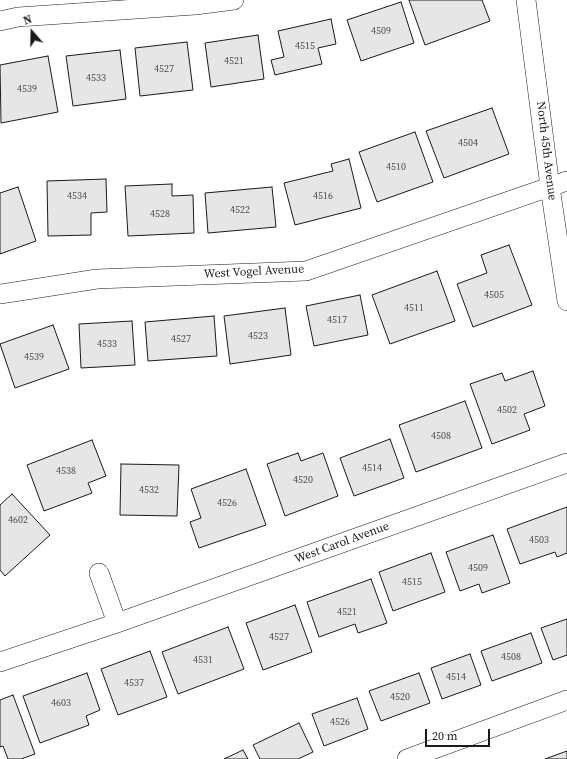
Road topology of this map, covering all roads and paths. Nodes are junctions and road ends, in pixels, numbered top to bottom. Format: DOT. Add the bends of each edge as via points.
graph roads {
  1 [pos="234,0"];
  2 [pos="526,0"];
  3 [pos="0,21"];
  4 [pos="558,184"];
  5 [pos="0,294"];
  6 [pos="567,301"];
  7 [pos="567,463"];
  8 [pos="98,573"];
  9 [pos="116,623"];
  10 [pos="0,662"];
  11 [pos="567,700"];
  12 [pos="407,759"];
  1 -- 3 [label="street" via="18,17"];
  2 -- 4 [label="street, North 45th Avenue"];
  4 -- 5 [label="street, West Vogel Avenue" via="306,270 97,279"];
  4 -- 6 [label="street, North 45th Avenue"];
  7 -- 9 [label="street, West Carol Avenue"];
  8 -- 9 [label="street"];
  9 -- 10 [label="street, West Carol Avenue"];
  11 -- 12 [label="street"];
}
